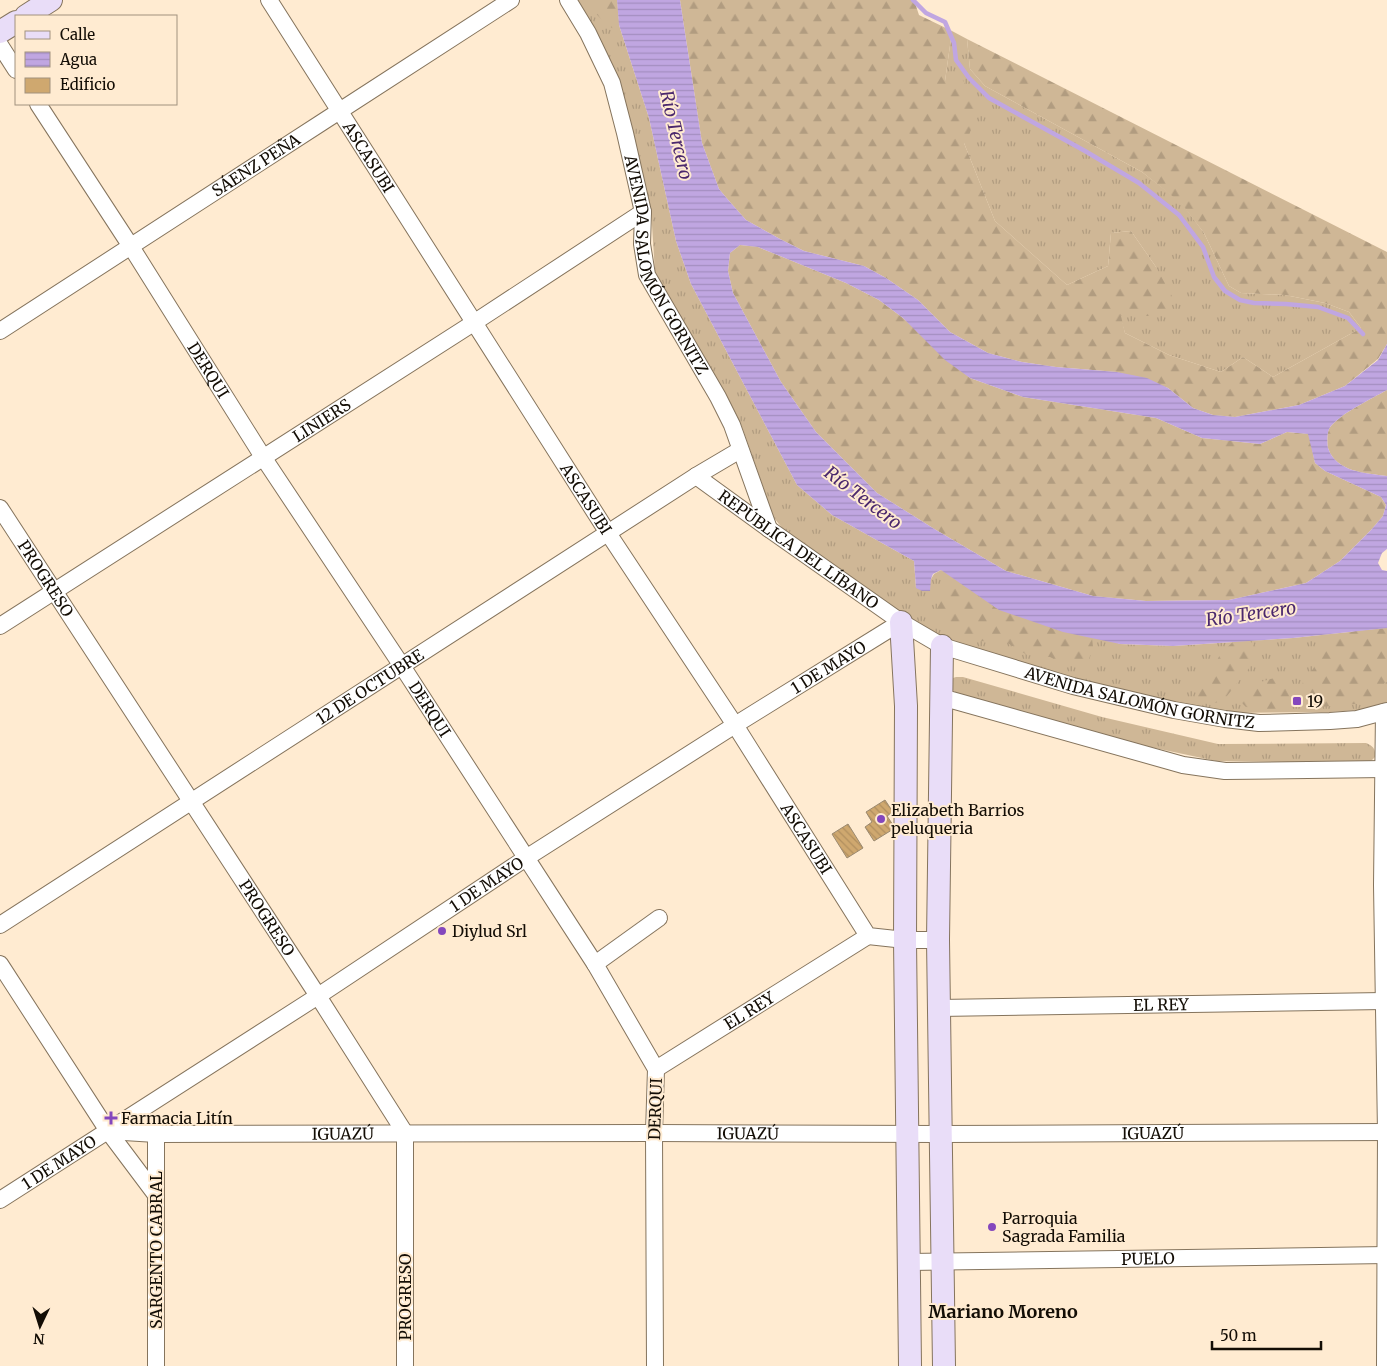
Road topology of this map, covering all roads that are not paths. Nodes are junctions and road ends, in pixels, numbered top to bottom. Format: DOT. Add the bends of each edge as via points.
graph roads {
  1 [pos="51,0"];
  2 [pos="511,0"];
  3 [pos="568,0"];
  4 [pos="277,3"];
  5 [pos="28,15"];
  6 [pos="15,23"];
  7 [pos="0,32"];
  8 [pos="0,45"];
  9 [pos="15,68"];
  10 [pos="39,105"];
  11 [pos="340,112"];
  12 [pos="643,212"];
  13 [pos="130,245"];
  14 [pos="474,322"];
  15 [pos="0,331"];
  16 [pos="740,450"];
  17 [pos="263,457"];
  18 [pos="696,476"];
  19 [pos="0,508"];
  20 [pos="769,529"];
  21 [pos="608,532"];
  22 [pos="54,590"];
  23 [pos="901,622"];
  24 [pos="0,626"];
  25 [pos="942,646"];
  26 [pos="402,666"];
  27 [pos="941,696"];
  28 [pos="1385,712"];
  29 [pos="735,725"];
  30 [pos="1384,769"];
  31 [pos="191,802"];
  32 [pos="526,858"];
  33 [pos="1384,885"];
  34 [pos="659,918"];
  35 [pos="0,924"];
  36 [pos="868,936"];
  37 [pos="905,940"];
  38 [pos="938,940"];
  39 [pos="0,964"];
  40 [pos="595,964"];
  41 [pos="318,996"];
  42 [pos="1384,1001"];
  43 [pos="939,1008"];
  44 [pos="656,1069"];
  45 [pos="108,1131"];
  46 [pos="1386,1132"];
  47 [pos="405,1133"];
  48 [pos="654,1133"];
  49 [pos="156,1134"];
  50 [pos="907,1134"];
  51 [pos="941,1134"];
  52 [pos="156,1195"];
  53 [pos="0,1200"];
  54 [pos="1387,1255"];
  55 [pos="908,1262"];
  56 [pos="942,1262"];
  57 [pos="156,1366"];
  58 [pos="405,1366"];
  59 [pos="655,1366"];
  60 [pos="910,1366"];
  61 [pos="944,1366"];
  62 [pos="1386,1366"];
  1 -- 5 [label="main road"];
  2 -- 11 [label="street, SÁENZ PEÑA"];
  3 -- 12 [label="street, AVENIDA SALOMÓN GORNITZ" via="612,82"];
  4 -- 11 [label="street, ASCASUBI"];
  6 -- 7 [label="main road"];
  8 -- 9 [label="street"];
  10 -- 13 [label="street, DERQUI"];
  11 -- 13 [label="street, SÁENZ PEÑA"];
  11 -- 14 [label="street, ASCASUBI"];
  12 -- 14 [label="street, LINIERS"];
  12 -- 16 [label="street, AVENIDA SALOMÓN GORNITZ" via="642,244 646,275 718,397"];
  13 -- 15 [label="street, SÁENZ PEÑA"];
  13 -- 17 [label="street, DERQUI"];
  14 -- 17 [label="street, LINIERS"];
  14 -- 21 [label="street, ASCASUBI"];
  16 -- 18 [label="street, 12 DE OCTUBRE"];
  16 -- 20 [label="street, AVENIDA SALOMÓN GORNITZ"];
  17 -- 22 [label="street, LINIERS"];
  17 -- 26 [label="street, DERQUI"];
  18 -- 20 [label="street, REPÚBLICA DEL LÍBANO"];
  18 -- 21 [label="street, 12 DE OCTUBRE"];
  19 -- 22 [label="street, PROGRESO"];
  20 -- 23 [label="street, REPÚBLICA DEL LÍBANO"];
  21 -- 26 [label="street, 12 DE OCTUBRE"];
  21 -- 29 [label="street, ASCASUBI"];
  22 -- 24 [label="street, LINIERS"];
  22 -- 31 [label="street, PROGRESO"];
  23 -- 25 [label="street, AVENIDA SALOMÓN GORNITZ"];
  23 -- 29 [label="street, 1 DE MAYO"];
  23 -- 37 [label="main road" via="906,706"];
  25 -- 27 [label="main road"];
  25 -- 28 [label="street, AVENIDA SALOMÓN GORNITZ" via="1073,686 1226,719 1259,723 1330,721 1358,719"];
  26 -- 31 [label="street, 12 DE OCTUBRE"];
  26 -- 32 [label="street, DERQUI"];
  27 -- 30 [label="street" via="1183,765 1225,771"];
  27 -- 38 [label="main road"];
  28 -- 30 [label="street"];
  29 -- 32 [label="street, 1 DE MAYO"];
  29 -- 36 [label="street, ASCASUBI"];
  30 -- 33 [label="street"];
  31 -- 35 [label="street, 12 DE OCTUBRE"];
  31 -- 41 [label="street, PROGRESO"];
  32 -- 40 [label="street, DERQUI"];
  32 -- 41 [label="street, 1 DE MAYO"];
  33 -- 42 [label="street"];
  34 -- 40 [label="street"];
  36 -- 37 [label="street"];
  36 -- 44 [label="street, EL REY"];
  37 -- 38 [label="street"];
  37 -- 50 [label="main road"];
  38 -- 43 [label="main road"];
  39 -- 45 [label="street"];
  40 -- 44 [label="street, DERQUI"];
  41 -- 45 [label="street, 1 DE MAYO"];
  41 -- 47 [label="street, PROGRESO"];
  42 -- 43 [label="street, EL REY"];
  42 -- 46 [label="street"];
  43 -- 51 [label="main road"];
  44 -- 48 [label="street, DERQUI"];
  45 -- 49 [label="street, IGUAZÚ"];
  45 -- 52 [label="street"];
  45 -- 53 [label="street, 1 DE MAYO"];
  46 -- 51 [label="street, IGUAZÚ"];
  46 -- 54 [label="street"];
  47 -- 48 [label="street, IGUAZÚ"];
  47 -- 49 [label="street, IGUAZÚ"];
  47 -- 58 [label="street, PROGRESO"];
  48 -- 50 [label="street, IGUAZÚ"];
  48 -- 59 [label="street, DERQUI"];
  49 -- 52 [label="street, SARGENTO CABRAL"];
  50 -- 51 [label="street, IGUAZÚ"];
  50 -- 55 [label="main road"];
  51 -- 56 [label="main road"];
  52 -- 57 [label="street, SARGENTO CABRAL"];
  54 -- 56 [label="street, PUELO"];
  54 -- 62 [label="street"];
  55 -- 56 [label="street, PUELO"];
  55 -- 60 [label="main road"];
  56 -- 61 [label="main road"];
}
